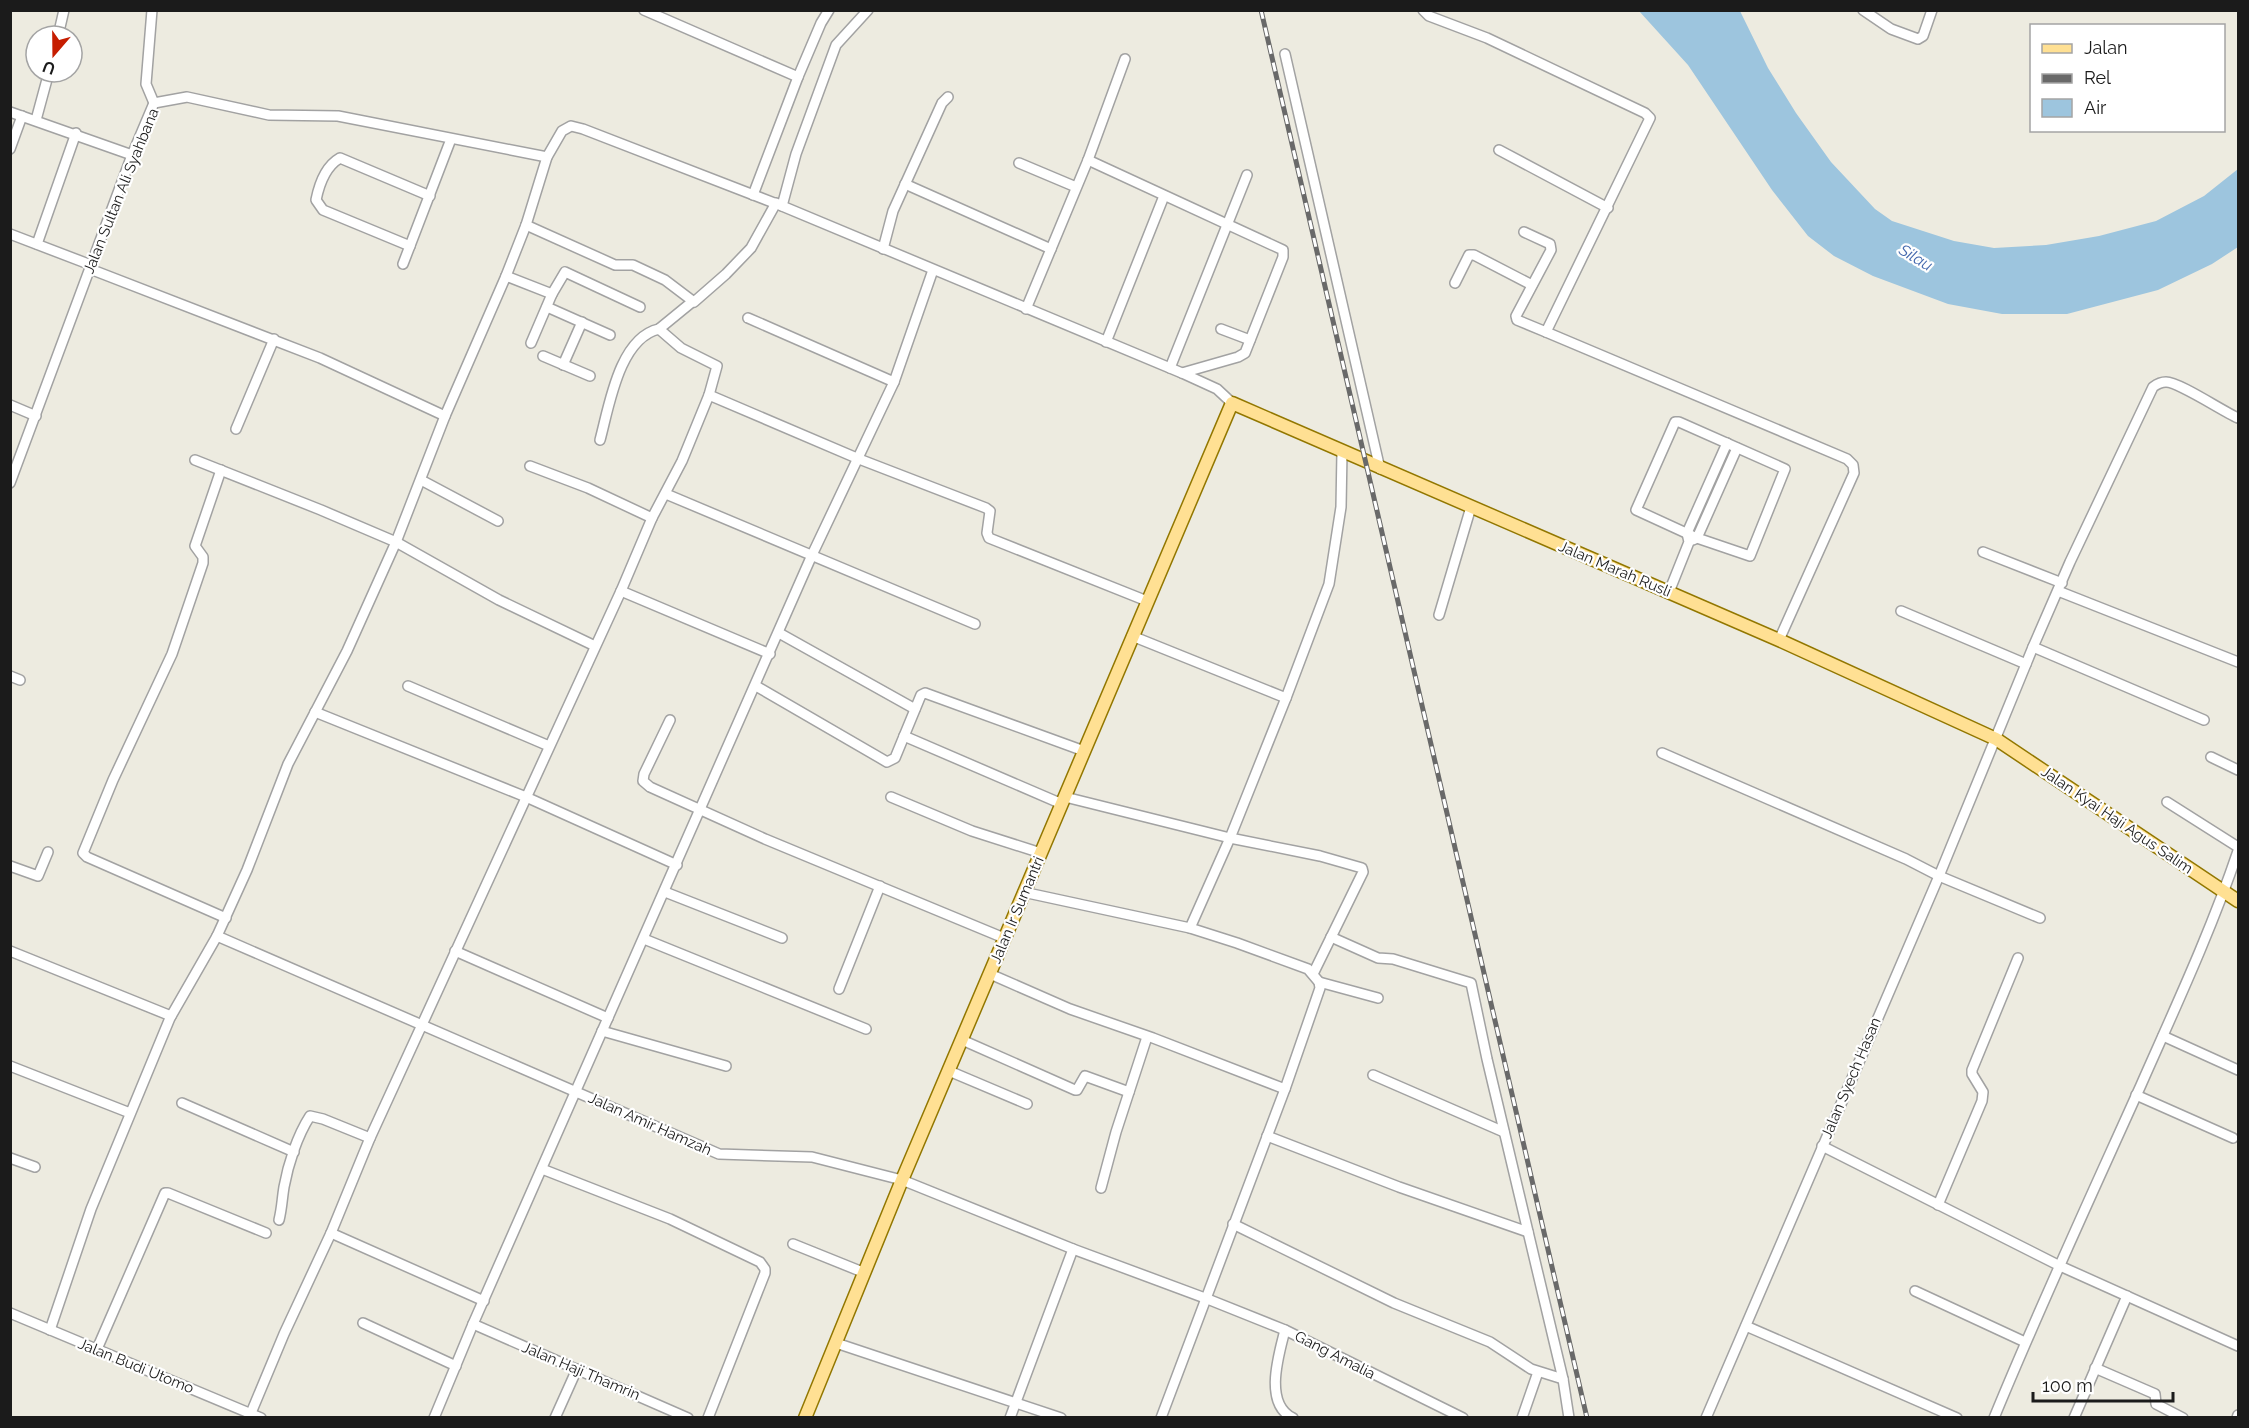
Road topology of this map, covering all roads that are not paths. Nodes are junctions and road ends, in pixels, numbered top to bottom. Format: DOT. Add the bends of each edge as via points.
graph roads {
  1 [pos="153,10"];
  2 [pos="644,10"];
  3 [pos="829,10"];
  4 [pos="868,10"];
  5 [pos="1423,10"];
  6 [pos="1863,10"];
  7 [pos="1932,10"];
  8 [pos="655,13"];
  9 [pos="1285,54"];
  10 [pos="1125,58"];
  11 [pos="798,76"];
  12 [pos="46,84"];
  13 [pos="948,97"];
  14 [pos="154,103"];
  15 [pos="10,112"];
  16 [pos="22,116"];
  17 [pos="36,120"];
  18 [pos="76,134"];
  19 [pos="451,139"];
  20 [pos="10,149"];
  21 [pos="1499,150"];
  22 [pos="132,155"];
  23 [pos="546,157"];
  24 [pos="1088,160"];
  25 [pos="1019,163"];
  26 [pos="1247,175"];
  27 [pos="905,184"];
  28 [pos="1076,187"];
  29 [pos="753,195"];
  30 [pos="430,196"];
  31 [pos="1164,196"];
  32 [pos="779,204"];
  33 [pos="1608,208"];
  34 [pos="1229,224"];
  35 [pos="526,225"];
  36 [pos="1524,232"];
  37 [pos="10,234"];
  38 [pos="37,244"];
  39 [pos="410,246"];
  40 [pos="883,249"];
  41 [pos="1051,249"];
  42 [pos="403,264"];
  43 [pos="91,267"];
  44 [pos="933,270"];
  45 [pos="506,276"];
  46 [pos="1455,283"];
  47 [pos="1532,285"];
  48 [pos="552,294"];
  49 [pos="692,302"];
  50 [pos="547,307"];
  51 [pos="640,307"];
  52 [pos="1026,309"];
  53 [pos="748,318"];
  54 [pos="582,322"];
  55 [pos="659,329"];
  56 [pos="1221,329"];
  57 [pos="1546,332"];
  58 [pos="610,335"];
  59 [pos="274,339"];
  60 [pos="1250,340"];
  61 [pos="1106,342"];
  62 [pos="531,343"];
  63 [pos="543,356"];
  64 [pos="563,365"];
  65 [pos="1170,368"];
  66 [pos="1182,373"];
  67 [pos="590,376"];
  68 [pos="894,382"];
  69 [pos="709,395"];
  70 [pos="1232,403"];
  71 [pos="10,405"];
  72 [pos="36,416"];
  73 [pos="445,416"];
  74 [pos="2238,418"];
  75 [pos="236,429"];
  76 [pos="600,440"];
  77 [pos="1727,443"];
  78 [pos="1737,448"];
  79 [pos="1342,452"];
  80 [pos="859,459"];
  81 [pos="195,460"];
  82 [pos="530,466"];
  83 [pos="1380,469"];
  84 [pos="221,470"];
  85 [pos="421,480"];
  86 [pos="10,483"];
  87 [pos="666,494"];
  88 [pos="1471,507"];
  89 [pos="652,518"];
  90 [pos="498,522"];
  91 [pos="1691,538"];
  92 [pos="396,542"];
  93 [pos="1983,552"];
  94 [pos="812,555"];
  95 [pos="2060,587"];
  96 [pos="621,591"];
  97 [pos="1669,592"];
  98 [pos="1147,601"];
  99 [pos="1901,611"];
  100 [pos="1439,615"];
  101 [pos="975,624"];
  102 [pos="779,633"];
  103 [pos="1132,636"];
  104 [pos="1779,640"];
  105 [pos="595,646"];
  106 [pos="2033,647"];
  107 [pos="770,654"];
  108 [pos="2238,662"];
  109 [pos="2026,664"];
  110 [pos="408,686"];
  111 [pos="756,686"];
  112 [pos="1286,698"];
  113 [pos="915,709"];
  114 [pos="315,712"];
  115 [pos="670,720"];
  116 [pos="2204,720"];
  117 [pos="904,736"];
  118 [pos="1996,739"];
  119 [pos="549,746"];
  120 [pos="1084,752"];
  121 [pos="1662,753"];
  122 [pos="2211,757"];
  123 [pos="2238,770"];
  124 [pos="526,797"];
  125 [pos="891,797"];
  126 [pos="1063,801"];
  127 [pos="2167,802"];
  128 [pos="701,811"];
  129 [pos="1230,838"];
  130 [pos="2238,849"];
  131 [pos="48,852"];
  132 [pos="1041,853"];
  133 [pos="677,865"];
  134 [pos="10,866"];
  135 [pos="1939,876"];
  136 [pos="880,886"];
  137 [pos="665,892"];
  138 [pos="1023,892"];
  139 [pos="2224,892"];
  140 [pos="2238,901"];
  141 [pos="226,918"];
  142 [pos="2040,918"];
  143 [pos="1190,928"];
  144 [pos="217,936"];
  145 [pos="1331,937"];
  146 [pos="782,938"];
  147 [pos="1004,938"];
  148 [pos="644,939"];
  149 [pos="10,951"];
  150 [pos="455,951"];
  151 [pos="2018,958"];
  152 [pos="990,974"];
  153 [pos="1316,978"];
  154 [pos="839,988"];
  155 [pos="1378,998"];
  156 [pos="171,1016"];
  157 [pos="608,1018"];
  158 [pos="422,1026"];
  159 [pos="866,1029"];
  160 [pos="602,1031"];
  161 [pos="2163,1036"];
  162 [pos="1147,1037"];
  163 [pos="962,1040"];
  164 [pos="10,1066"];
  165 [pos="726,1066"];
  166 [pos="2238,1070"];
  167 [pos="949,1071"];
  168 [pos="1373,1075"];
  169 [pos="1285,1089"];
  170 [pos="576,1091"];
  171 [pos="1129,1092"];
  172 [pos="2136,1095"];
  173 [pos="182,1103"];
  174 [pos="1028,1104"];
  175 [pos="130,1113"];
  176 [pos="1504,1132"];
  177 [pos="1267,1136"];
  178 [pos="369,1138"];
  179 [pos="2233,1138"];
  180 [pos="1822,1146"];
  181 [pos="294,1152"];
  182 [pos="10,1158"];
  183 [pos="35,1167"];
  184 [pos="542,1169"];
  185 [pos="902,1180"];
  186 [pos="1101,1188"];
  187 [pos="1938,1205"];
  188 [pos="279,1220"];
  189 [pos="1233,1224"];
  190 [pos="1528,1232"];
  191 [pos="266,1233"];
  192 [pos="331,1233"];
  193 [pos="793,1244"];
  194 [pos="1073,1249"];
  195 [pos="2060,1266"];
  196 [pos="865,1273"];
  197 [pos="1915,1291"];
  198 [pos="2127,1296"];
  199 [pos="1205,1298"];
  200 [pos="484,1301"];
  201 [pos="10,1313"];
  202 [pos="363,1323"];
  203 [pos="473,1324"];
  204 [pos="1746,1326"];
  205 [pos="50,1330"];
  206 [pos="1285,1330"];
  207 [pos="2025,1342"];
  208 [pos="836,1343"];
  209 [pos="2238,1346"];
  210 [pos="97,1349"];
  211 [pos="456,1366"];
  212 [pos="2095,1368"];
  213 [pos="577,1369"];
  214 [pos="1538,1372"];
  215 [pos="1563,1379"];
  216 [pos="1016,1402"];
  217 [pos="251,1413"];
  218 [pos="261,1418"];
  219 [pos="434,1418"];
  220 [pos="555,1418"];
  221 [pos="688,1418"];
  222 [pos="708,1418"];
  223 [pos="805,1418"];
  224 [pos="1010,1418"];
  225 [pos="1061,1418"];
  226 [pos="1161,1418"];
  227 [pos="1293,1418"];
  228 [pos="1463,1418"];
  229 [pos="1522,1418"];
  230 [pos="1569,1418"];
  231 [pos="1706,1418"];
  232 [pos="1958,1418"];
  233 [pos="1994,1418"];
  234 [pos="2073,1418"];
  235 [pos="2183,1418"];
  1 -- 14 [label="street" via="146,84"];
  2 -- 8 [label="street"];
  3 -- 11 [label="street"];
  4 -- 32 [label="street" via="836,45"];
  5 -- 33 [label="street" via="1647,115 1650,121"];
  6 -- 7 [label="street" via="1918,39 1923,36"];
  8 -- 11 [label="street"];
  9 -- 83 [label="street"];
  10 -- 24 [label="street"];
  11 -- 29 [label="street"];
  12 -- 17 [label="street"];
  13 -- 27 [label="street"];
  14 -- 19 [label="street, Jalan Sultan Ali Syahbana" via="192,98 276,116 338,116"];
  14 -- 22 [label="street, Jalan Sultan Ali Syahbana"];
  15 -- 16 [label="street"];
  16 -- 17 [label="street"];
  16 -- 20 [label="street"];
  17 -- 18 [label="street"];
  18 -- 22 [label="street"];
  18 -- 38 [label="street"];
  19 -- 23 [label="street, Jalan Sultan Ali Syahbana"];
  19 -- 30 [label="street"];
  21 -- 33 [label="street"];
  22 -- 43 [label="street, Jalan Sultan Ali Syahbana"];
  23 -- 29 [label="street" via="562,131 571,126"];
  23 -- 35 [label="street"];
  24 -- 28 [label="street"];
  24 -- 31 [label="street"];
  25 -- 28 [label="street"];
  26 -- 34 [label="street"];
  27 -- 40 [label="street"];
  27 -- 41 [label="street"];
  28 -- 41 [label="street"];
  29 -- 32 [label="street"];
  30 -- 39 [label="street"];
  30 -- 39 [label="street" via="340,158 329,167 318,193 316,200 323,210"];
  31 -- 34 [label="street"];
  31 -- 61 [label="street"];
  32 -- 40 [label="street"];
  32 -- 49 [label="street" via="751,248"];
  33 -- 57 [label="street"];
  34 -- 60 [label="street" via="1280,248 1284,254"];
  34 -- 65 [label="street"];
  35 -- 45 [label="street"];
  35 -- 49 [label="street" via="615,265 633,265 665,280"];
  36 -- 47 [label="street" via="1550,244 1551,250"];
  37 -- 38 [label="street"];
  38 -- 43 [label="street"];
  39 -- 42 [label="street"];
  40 -- 44 [label="street"];
  41 -- 52 [label="street"];
  43 -- 59 [label="street"];
  43 -- 72 [label="street, Jalan Sultan Ali Syahbana"];
  44 -- 52 [label="street"];
  44 -- 68 [label="street"];
  45 -- 48 [label="street"];
  45 -- 73 [label="street"];
  46 -- 47 [label="street" via="1469,255 1474,255"];
  47 -- 57 [label="street" via="1516,313 1517,320"];
  48 -- 50 [label="street"];
  48 -- 51 [label="street" via="565,272"];
  49 -- 55 [label="street"];
  50 -- 54 [label="street"];
  50 -- 62 [label="street"];
  52 -- 61 [label="street"];
  53 -- 68 [label="street"];
  54 -- 58 [label="street"];
  54 -- 64 [label="street"];
  55 -- 69 [label="street" via="681,348 717,366"];
  55 -- 76 [label="street" via="627,354"];
  56 -- 60 [label="street"];
  57 -- 104 [label="street" via="1850,461 1854,473"];
  59 -- 73 [label="street"];
  59 -- 75 [label="street"];
  60 -- 66 [label="street" via="1242,356"];
  61 -- 65 [label="street"];
  63 -- 64 [label="street"];
  64 -- 67 [label="street"];
  65 -- 66 [label="street"];
  66 -- 70 [label="street" via="1217,390"];
  68 -- 80 [label="street"];
  69 -- 80 [label="street"];
  69 -- 87 [label="street"];
  70 -- 79 [label="main road, Jalan Marah Rusli"];
  70 -- 98 [label="main road, Jalan Ir Sumantri"];
  71 -- 72 [label="street"];
  72 -- 86 [label="street, Jalan Sultan Ali Syahbana"];
  73 -- 85 [label="street"];
  74 -- 95 [label="street, Jalan Syech Hasan" via="2168,382 2153,387"];
  77 -- 78 [label="street"];
  77 -- 91 [label="street"];
  77 -- 91 [label="street" via="1679,422 1673,423 1636,510"];
  78 -- 91 [label="street"];
  78 -- 91 [label="street" via="1785,469 1751,555 1747,557"];
  79 -- 83 [label="main road, Jalan Marah Rusli"];
  79 -- 112 [label="street" via="1341,507 1329,584"];
  80 -- 94 [label="street"];
  80 -- 98 [label="street" via="989,510 989,538"];
  81 -- 84 [label="street"];
  82 -- 89 [label="street"];
  83 -- 88 [label="main road, Jalan Marah Rusli"];
  84 -- 92 [label="street"];
  84 -- 141 [label="street" via="195,546 203,563 172,654 83,853"];
  85 -- 90 [label="street"];
  85 -- 92 [label="street"];
  87 -- 89 [label="street"];
  87 -- 94 [label="street"];
  88 -- 97 [label="main road, Jalan Marah Rusli"];
  88 -- 100 [label="street"];
  89 -- 96 [label="street"];
  91 -- 97 [label="street"];
  92 -- 105 [label="street" via="499,600"];
  92 -- 114 [label="street"];
  93 -- 95 [label="street"];
  94 -- 101 [label="street"];
  94 -- 102 [label="street"];
  95 -- 106 [label="street, Jalan Syech Hasan"];
  95 -- 108 [label="street"];
  96 -- 105 [label="street"];
  96 -- 107 [label="street"];
  97 -- 104 [label="main road, Jalan Marah Rusli"];
  98 -- 103 [label="main road, Jalan Ir Sumantri"];
  99 -- 109 [label="street"];
  102 -- 107 [label="street"];
  102 -- 113 [label="street"];
  103 -- 112 [label="street"];
  103 -- 120 [label="main road, Jalan Ir Sumantri"];
  104 -- 118 [label="main road, Jalan Marah Rusli"];
  105 -- 119 [label="street"];
  106 -- 109 [label="street, Jalan Syech Hasan"];
  106 -- 116 [label="street"];
  107 -- 111 [label="street"];
  109 -- 118 [label="street, Jalan Syech Hasan"];
  110 -- 119 [label="street"];
  111 -- 117 [label="street" via="887,762 895,758"];
  111 -- 128 [label="street"];
  112 -- 129 [label="street"];
  113 -- 117 [label="street"];
  113 -- 120 [label="street" via="925,693"];
  114 -- 124 [label="street"];
  114 -- 141 [label="street" via="288,764"];
  115 -- 128 [label="street" via="643,781"];
  117 -- 126 [label="street"];
  118 -- 135 [label="street, Jalan Syech Hasan"];
  118 -- 139 [label="main road, Jalan Kyai Haji Agus Salim"];
  119 -- 124 [label="street"];
  120 -- 126 [label="main road, Jalan Ir Sumantri"];
  121 -- 135 [label="street"];
  122 -- 123 [label="street"];
  124 -- 133 [label="street"];
  124 -- 150 [label="street"];
  125 -- 132 [label="street" via="972,831"];
  126 -- 129 [label="street"];
  126 -- 132 [label="main road, Jalan Ir Sumantri"];
  127 -- 130 [label="street"];
  128 -- 133 [label="street"];
  128 -- 136 [label="street"];
  129 -- 143 [label="street"];
  129 -- 145 [label="street" via="1362,868"];
  130 -- 139 [label="street"];
  131 -- 134 [label="street" via="38,876"];
  132 -- 138 [label="main road, Jalan Ir Sumantri"];
  133 -- 137 [label="street"];
  135 -- 142 [label="street"];
  135 -- 180 [label="street, Jalan Syech Hasan"];
  136 -- 147 [label="street"];
  136 -- 154 [label="street"];
  137 -- 146 [label="street"];
  137 -- 148 [label="street"];
  138 -- 143 [label="street"];
  138 -- 147 [label="main road, Jalan Ir Sumantri"];
  139 -- 140 [label="main road, Jalan Kyai Haji Agus Salim"];
  139 -- 161 [label="street"];
  141 -- 144 [label="street"];
  143 -- 153 [label="street" via="1299,965"];
  144 -- 156 [label="street"];
  144 -- 158 [label="street, Jalan Amir Hamzah"];
  145 -- 153 [label="street"];
  145 -- 176 [label="street" via="1378,957 1471,983"];
  147 -- 152 [label="main road, Jalan Ir Sumantri"];
  148 -- 157 [label="street"];
  148 -- 159 [label="street"];
  149 -- 156 [label="street"];
  150 -- 157 [label="street"];
  150 -- 158 [label="street"];
  151 -- 187 [label="street" via="1972,1070 1983,1092 1982,1101"];
  152 -- 162 [label="street"];
  152 -- 163 [label="main road, Jalan Ir Sumantri"];
  153 -- 155 [label="street"];
  153 -- 169 [label="street" via="1319,996"];
  156 -- 175 [label="street"];
  157 -- 160 [label="street"];
  158 -- 170 [label="street, Jalan Amir Hamzah"];
  158 -- 178 [label="street"];
  160 -- 165 [label="street"];
  160 -- 170 [label="street"];
  161 -- 166 [label="street"];
  161 -- 172 [label="street"];
  162 -- 169 [label="street"];
  162 -- 171 [label="street"];
  163 -- 167 [label="main road, Jalan Ir Sumantri"];
  163 -- 171 [label="street" via="1075,1090 1085,1076"];
  164 -- 175 [label="street"];
  167 -- 174 [label="street"];
  167 -- 185 [label="main road, Jalan Ir Sumantri"];
  168 -- 176 [label="street"];
  169 -- 177 [label="street"];
  170 -- 184 [label="street"];
  170 -- 185 [label="street, Jalan Amir Hamzah" via="719,1154 819,1158"];
  171 -- 186 [label="street"];
  172 -- 179 [label="street"];
  172 -- 195 [label="street"];
  173 -- 181 [label="street"];
  175 -- 205 [label="street" via="91,1209"];
  176 -- 190 [label="street"];
  177 -- 189 [label="street"];
  177 -- 190 [label="street"];
  178 -- 181 [label="street" via="311,1116"];
  178 -- 192 [label="street"];
  180 -- 187 [label="street"];
  180 -- 204 [label="street, Jalan Syech Hasan"];
  181 -- 188 [label="street"];
  182 -- 183 [label="street"];
  184 -- 200 [label="street"];
  184 -- 222 [label="street" via="670,1219 763,1265 765,1273"];
  185 -- 194 [label="street, Jalan Amir Hamzah"];
  185 -- 196 [label="main road, Jalan Ir Sumantri"];
  187 -- 195 [label="street"];
  189 -- 199 [label="street"];
  189 -- 214 [label="street" via="1394,1303 1490,1342"];
  190 -- 215 [label="street"];
  191 -- 210 [label="street" via="165,1193"];
  192 -- 200 [label="street"];
  192 -- 217 [label="street"];
  193 -- 196 [label="street"];
  194 -- 199 [label="street, Gang Amalia"];
  194 -- 216 [label="street"];
  195 -- 198 [label="street"];
  195 -- 207 [label="street"];
  196 -- 208 [label="main road, Jalan Ir Sumantri"];
  197 -- 207 [label="street"];
  198 -- 209 [label="street"];
  198 -- 212 [label="street"];
  199 -- 206 [label="street, Gang Amalia"];
  199 -- 226 [label="street"];
  200 -- 203 [label="street"];
  201 -- 205 [label="street, Jalan Budi Utomo"];
  202 -- 211 [label="street"];
  203 -- 211 [label="street"];
  203 -- 213 [label="street, Jalan Haji Thamrin"];
  204 -- 231 [label="street, Jalan Syech Hasan"];
  204 -- 232 [label="street"];
  205 -- 210 [label="street, Jalan Budi Utomo"];
  206 -- 227 [label="street" via="1274,1377 1281,1408"];
  206 -- 228 [label="street, Gang Amalia"];
  207 -- 233 [label="street"];
  208 -- 216 [label="street"];
  208 -- 223 [label="main road, Jalan Ir Sumantri"];
  210 -- 217 [label="street, Jalan Budi Utomo"];
  211 -- 219 [label="street"];
  212 -- 234 [label="street"];
  212 -- 235 [label="street" via="2155,1394 2156,1404"];
  213 -- 220 [label="street"];
  213 -- 221 [label="street, Jalan Haji Thamrin"];
  214 -- 215 [label="street"];
  214 -- 229 [label="street"];
  215 -- 230 [label="street"];
  216 -- 224 [label="street"];
  216 -- 225 [label="street"];
  217 -- 218 [label="street, Jalan Budi Utomo"];
}
